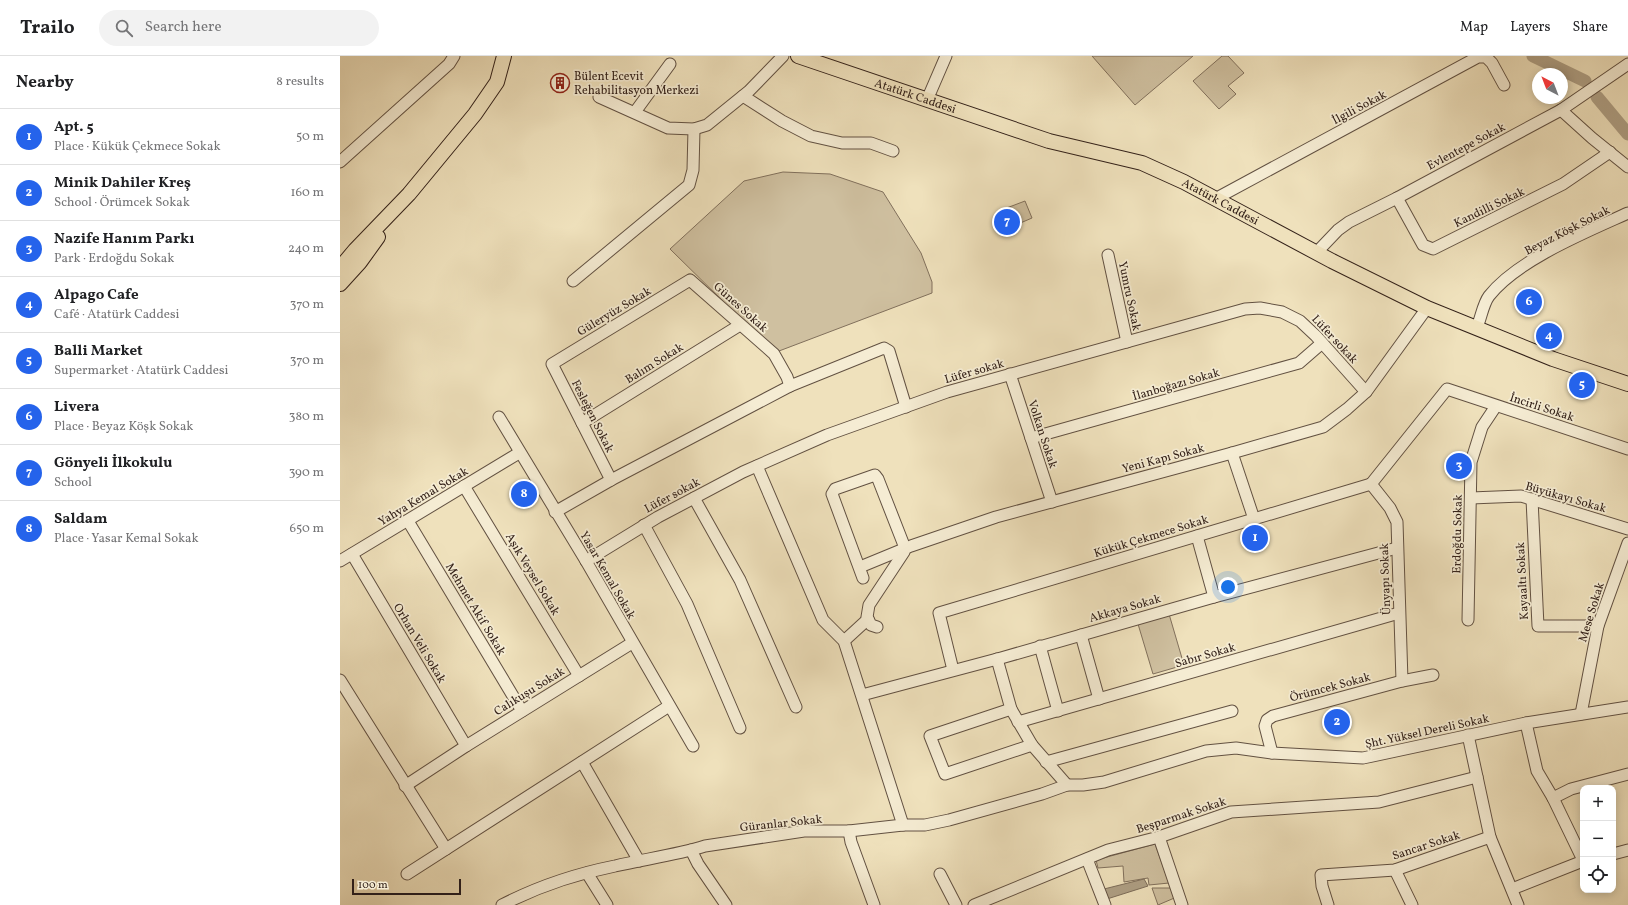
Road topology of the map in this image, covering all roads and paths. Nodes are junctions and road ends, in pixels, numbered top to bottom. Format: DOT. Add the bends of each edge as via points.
graph roads {
  1 [pos="454,56"];
  2 [pos="504,56"];
  3 [pos="783,56"];
  4 [pos="798,56"];
  5 [pos="946,56"];
  6 [pos="670,64"];
  7 [pos="1628,64"];
  8 [pos="1504,85"];
  9 [pos="743,96"];
  10 [pos="599,97"];
  11 [pos="927,100"];
  12 [pos="1561,110"];
  13 [pos="635,112"];
  14 [pos="694,129"];
  15 [pos="893,151"];
  16 [pos="1610,152"];
  17 [pos="340,162"];
  18 [pos="1628,167"];
  19 [pos="409,194"];
  20 [pos="1397,198"];
  21 [pos="1215,199"];
  22 [pos="1628,213"];
  23 [pos="1317,252"];
  24 [pos="1108,255"];
  25 [pos="340,268"];
  26 [pos="690,280"];
  27 [pos="573,281"];
  28 [pos="340,284"];
  29 [pos="1427,308"];
  30 [pos="740,324"];
  31 [pos="1477,327"];
  32 [pos="1127,342"];
  33 [pos="1322,344"];
  34 [pos="552,364"];
  35 [pos="1010,374"];
  36 [pos="1628,384"];
  37 [pos="790,386"];
  38 [pos="1366,392"];
  39 [pos="1496,406"];
  40 [pos="906,407"];
  41 [pos="498,417"];
  42 [pos="582,423"];
  43 [pos="1031,438"];
  44 [pos="1628,449"];
  45 [pos="519,452"];
  46 [pos="1232,453"];
  47 [pos="757,466"];
  48 [pos="611,480"];
  49 [pos="1371,484"];
  50 [pos="464,486"];
  51 [pos="694,498"];
  52 [pos="1472,498"];
  53 [pos="1532,499"];
  54 [pos="1052,502"];
  55 [pos="555,512"];
  56 [pos="1254,519"];
  57 [pos="408,520"];
  58 [pos="644,525"];
  59 [pos="1628,529"];
  60 [pos="1197,536"];
  61 [pos="1628,543"];
  62 [pos="905,548"];
  63 [pos="1397,548"];
  64 [pos="352,554"];
  65 [pos="340,561"];
  66 [pos="586,561"];
  67 [pos="1214,596"];
  68 [pos="1399,613"];
  69 [pos="1468,620"];
  70 [pos="1598,626"];
  71 [pos="1081,635"];
  72 [pos="844,641"];
  73 [pos="632,643"];
  74 [pos="1040,646"];
  75 [pos="997,659"];
  76 [pos="953,670"];
  77 [pos="1434,675"];
  78 [pos="579,676"];
  79 [pos="340,680"];
  80 [pos="1402,681"];
  81 [pos="862,695"];
  82 [pos="1099,699"];
  83 [pos="669,706"];
  84 [pos="796,707"];
  85 [pos="1628,707"];
  86 [pos="1011,709"];
  87 [pos="522,711"];
  88 [pos="1058,711"];
  89 [pos="1232,711"];
  90 [pos="1581,714"];
  91 [pos="1018,722"];
  92 [pos="1526,723"];
  93 [pos="740,728"];
  94 [pos="1468,735"];
  95 [pos="1032,745"];
  96 [pos="466,746"];
  97 [pos="693,746"];
  98 [pos="1272,753"];
  99 [pos="582,762"];
  100 [pos="1046,762"];
  101 [pos="1628,774"];
  102 [pos="1477,777"];
  103 [pos="1067,785"];
  104 [pos="405,786"];
  105 [pos="1553,798"];
  106 [pos="903,824"];
  107 [pos="849,830"];
  108 [pos="1159,837"];
  109 [pos="1490,837"];
  110 [pos="446,849"];
  111 [pos="691,850"];
  112 [pos="1628,850"];
  113 [pos="1616,853"];
  114 [pos="1581,857"];
  115 [pos="1087,859"];
  116 [pos="639,861"];
  117 [pos="1580,862"];
  118 [pos="1395,870"];
  119 [pos="587,872"];
  120 [pos="407,874"];
  121 [pos="940,874"];
  122 [pos="1512,889"];
  123 [pos="522,901"];
  124 [pos="502,905"];
  125 [pos="607,905"];
  126 [pos="726,905"];
  127 [pos="874,905"];
  128 [pos="956,905"];
  129 [pos="974,905"];
  130 [pos="1105,905"];
  131 [pos="1182,905"];
  132 [pos="1328,905"];
  133 [pos="1412,905"];
  134 [pos="1518,905"];
  1 -- 17 [label="street" via="449,64"];
  2 -- 19 [label="main road" via="497,82 489,95"];
  3 -- 9 [label="street"];
  4 -- 11 [label="main road, Atatürk Caddesi"];
  5 -- 11 [label="street"];
  6 -- 13 [label="street"];
  7 -- 12 [label="street, Evlentepe Sokak"];
  8 -- 21 [label="street, İlgili Sokak" via="1492,63 1486,57 1478,58"];
  9 -- 14 [label="street" via="707,125"];
  9 -- 15 [label="street" via="811,136 842,143 871,143"];
  10 -- 13 [label="street"];
  11 -- 21 [label="main road, Atatürk Caddesi" via="1049,142 1142,163"];
  12 -- 16 [label="street"];
  12 -- 20 [label="street, Evlentepe Sokak"];
  13 -- 14 [label="street" via="668,128"];
  14 -- 27 [label="street" via="693,170 689,185"];
  16 -- 18 [label="street"];
  16 -- 20 [label="street, Kandilli Sokak" via="1563,184 1433,249 1423,245"];
  19 -- 25 [label="main road"];
  19 -- 28 [label="main road" via="360,262"];
  20 -- 23 [label="street, Evlentepe Sokak" via="1349,222"];
  21 -- 23 [label="main road, Atatürk Caddesi"];
  22 -- 31 [label="street, Beyaz Köşk Sokak" via="1542,255 1503,282 1488,297"];
  23 -- 29 [label="main road, Atatürk Caddesi"];
  24 -- 32 [label="street, Yumru Sokak"];
  26 -- 30 [label="street, Günes Sokak"];
  26 -- 34 [label="street, Güleryüz Sokak"];
  29 -- 31 [label="main road, Atatürk Caddesi"];
  29 -- 38 [label="street, Yeni Kapı Sokak"];
  30 -- 37 [label="street, Günes Sokak" via="774,354"];
  30 -- 42 [label="street, Balım Sokak"];
  31 -- 36 [label="main road, Atatürk Caddesi" via="1553,359"];
  32 -- 33 [label="street, Lüfer sokak" via="1245,309 1260,308 1282,312 1300,321"];
  32 -- 35 [label="street, Lüfer sokak"];
  33 -- 38 [label="street, Lüfer sokak"];
  33 -- 43 [label="street, İlanboğazı Sokak" via="1299,363"];
  34 -- 42 [label="street, Fesleğen Sokak"];
  35 -- 40 [label="street, Lüfer sokak"];
  35 -- 43 [label="street, Volkan Sokak"];
  37 -- 40 [label="street" via="884,348 889,351"];
  37 -- 48 [label="street"];
  38 -- 46 [label="street, Yeni Kapı Sokak" via="1324,427"];
  39 -- 44 [label="street, İncirli Sokak"];
  39 -- 49 [label="street, İncirli Sokak" via="1447,389"];
  39 -- 52 [label="street, Erdoğdu Sokak" via="1478,438 1472,462"];
  40 -- 47 [label="street, Lüfer sokak" via="827,435"];
  41 -- 45 [label="street, Yasar Kemal Sokak"];
  42 -- 48 [label="street, Fesleğen Sokak"];
  43 -- 54 [label="street, Volkan Sokak"];
  45 -- 50 [label="street, Yahya Kemal Sokak"];
  45 -- 55 [label="street, Yasar Kemal Sokak"];
  46 -- 54 [label="street, Yeni Kapı Sokak"];
  46 -- 56 [label="street"];
  47 -- 51 [label="street, Lüfer sokak"];
  47 -- 72 [label="street" via="823,620"];
  48 -- 55 [label="street"];
  49 -- 56 [label="street, Kükük Çekmece Sokak"];
  49 -- 63 [label="street, Ünyapı Sokak" via="1390,508 1397,522"];
  50 -- 57 [label="street, Yahya Kemal Sokak"];
  50 -- 78 [label="street, Aşık Veysel Sokak"];
  51 -- 58 [label="street, Lüfer sokak"];
  51 -- 84 [label="street" via="740,580"];
  52 -- 53 [label="street, Büyükayı Sokak" via="1521,496"];
  52 -- 69 [label="street, Erdoğdu Sokak"];
  53 -- 59 [label="street, Büyükayı Sokak"];
  53 -- 70 [label="street, Kayaaltı Sokak" via="1538,626"];
  54 -- 62 [label="street, Yeni Kapı Sokak" via="996,517"];
  55 -- 66 [label="street, Yasar Kemal Sokak"];
  56 -- 60 [label="street, Kükük Çekmece Sokak"];
  57 -- 64 [label="street, Yahya Kemal Sokak"];
  57 -- 87 [label="street, Mehmet Akif Sokak"];
  58 -- 66 [label="street, Lüfer sokak"];
  58 -- 93 [label="street" via="687,604"];
  60 -- 67 [label="street"];
  60 -- 76 [label="street, Kükük Çekmece Sokak" via="939,613"];
  61 -- 70 [label="street, Mese Sokak"];
  62 -- 62 [label="street, Yeni Kapı Sokak" via="875,476 835,490 832,494 861,572"];
  62 -- 72 [label="street" via="868,605 867,613 872,623"];
  63 -- 67 [label="street, Akkaya Sokak"];
  63 -- 68 [label="street, Ünyapı Sokak"];
  64 -- 65 [label="street, Yahya Kemal Sokak"];
  64 -- 96 [label="street, Orhan Veli Sokak"];
  66 -- 73 [label="street, Yasar Kemal Sokak"];
  67 -- 71 [label="street, Akkaya Sokak"];
  68 -- 80 [label="street, Ünyapı Sokak"];
  68 -- 82 [label="street, Sabır Sokak"];
  70 -- 90 [label="street, Mese Sokak"];
  71 -- 74 [label="street, Akkaya Sokak"];
  71 -- 82 [label="street"];
  72 -- 81 [label="street"];
  73 -- 78 [label="street, Calıkuşu Sokak"];
  73 -- 83 [label="street, Yasar Kemal Sokak"];
  74 -- 75 [label="street, Akkaya Sokak"];
  74 -- 88 [label="street"];
  75 -- 76 [label="street, Akkaya Sokak"];
  75 -- 86 [label="street"];
  76 -- 81 [label="street, Akkaya Sokak"];
  77 -- 80 [label="street, Örümcek Sokak"];
  78 -- 87 [label="street, Calıkuşu Sokak"];
  79 -- 104 [label="street"];
  80 -- 98 [label="street, Örümcek Sokak" via="1273,716 1267,720 1265,726"];
  81 -- 106 [label="street"];
  82 -- 88 [label="street, Sabır Sokak"];
  83 -- 97 [label="street, Yasar Kemal Sokak"];
  83 -- 99 [label="street"];
  85 -- 90 [label="street, Şht. Yüksel Dereli Sokak"];
  86 -- 91 [label="street"];
  86 -- 95 [label="street" via="930,736 946,774"];
  87 -- 96 [label="street, Calıkuşu Sokak"];
  88 -- 91 [label="street, Sabır Sokak"];
  89 -- 100 [label="street"];
  90 -- 92 [label="street, Şht. Yüksel Dereli Sokak"];
  91 -- 95 [label="street"];
  92 -- 94 [label="street, Şht. Yüksel Dereli Sokak"];
  92 -- 105 [label="street" via="1537,771"];
  94 -- 98 [label="street, Şht. Yüksel Dereli Sokak" via="1363,758"];
  94 -- 102 [label="street"];
  95 -- 100 [label="street"];
  96 -- 104 [label="street, Calıkuşu Sokak"];
  98 -- 103 [label="street, Şht. Yüksel Dereli Sokak" via="1236,748 1206,751 1104,782"];
  99 -- 110 [label="street"];
  99 -- 116 [label="street"];
  100 -- 103 [label="street"];
  101 -- 105 [label="street" via="1571,789"];
  102 -- 108 [label="street, Beşparmak Sokak" via="1379,802 1231,812"];
  102 -- 109 [label="street"];
  103 -- 106 [label="street, Güranlar Sokak" via="949,820"];
  104 -- 110 [label="street"];
  105 -- 114 [label="street"];
  106 -- 107 [label="street, Güranlar Sokak"];
  107 -- 111 [label="street, Güranlar Sokak" via="804,831"];
  107 -- 127 [label="street"];
  108 -- 115 [label="street, Beşparmak Sokak" via="1108,850"];
  108 -- 131 [label="street"];
  109 -- 118 [label="street, Sancar Sokak"];
  109 -- 122 [label="street"];
  110 -- 120 [label="street"];
  111 -- 116 [label="street, Güranlar Sokak"];
  111 -- 126 [label="street"];
  112 -- 113 [label="street"];
  115 -- 129 [label="street, Beşparmak Sokak"];
  115 -- 130 [label="street"];
  116 -- 119 [label="street, Güranlar Sokak"];
  117 -- 122 [label="street"];
  118 -- 132 [label="street, Sancar Sokak" via="1322,875 1322,886"];
  118 -- 133 [label="street"];
  119 -- 123 [label="street, Güranlar Sokak" via="555,882"];
  119 -- 125 [label="street"];
  121 -- 128 [label="street"];
  122 -- 134 [label="street"];
  123 -- 124 [label="street, Güranlar Sokak"];
}
